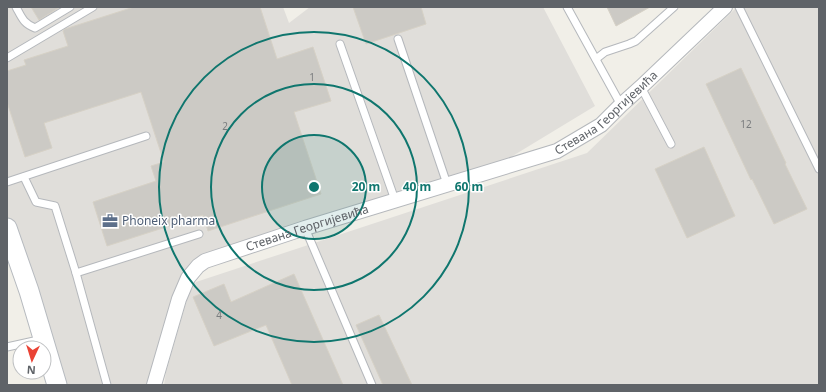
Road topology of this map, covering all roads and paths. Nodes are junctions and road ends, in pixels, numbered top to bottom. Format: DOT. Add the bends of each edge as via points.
graph roads {
  1 [pos="16,7"];
  2 [pos="70,7"];
  3 [pos="93,7"];
  4 [pos="567,7"];
  5 [pos="674,7"];
  6 [pos="724,7"];
  7 [pos="739,7"];
  8 [pos="398,39"];
  9 [pos="340,44"];
  10 [pos="7,58"];
  11 [pos="596,59"];
  12 [pos="642,87"];
  13 [pos="621,105"];
  14 [pos="146,136"];
  15 [pos="671,144"];
  16 [pos="819,170"];
  17 [pos="24,177"];
  18 [pos="7,182"];
  19 [pos="447,184"];
  20 [pos="395,200"];
  21 [pos="7,228"];
  22 [pos="305,228"];
  23 [pos="199,234"];
  24 [pos="76,273"];
  25 [pos="43,339"];
  26 [pos="7,347"];
  27 [pos="57,385"];
  28 [pos="107,385"];
  29 [pos="154,385"];
  30 [pos="372,385"];
  1 -- 2 [label="lane" via="24,21 35,28"];
  3 -- 10 [label="lane"];
  4 -- 11 [label="lane"];
  5 -- 11 [label="lane" via="636,41 605,52"];
  6 -- 12 [label="street, Стевана Георгијевића"];
  7 -- 16 [label="lane"];
  8 -- 19 [label="lane"];
  9 -- 20 [label="lane"];
  11 -- 13 [label="lane"];
  12 -- 13 [label="street, Стевана Георгијевића"];
  12 -- 15 [label="lane"];
  13 -- 19 [label="street, Стевана Георгијевића" via="601,125 557,151"];
  14 -- 17 [label="lane"];
  17 -- 18 [label="lane"];
  17 -- 24 [label="lane" via="36,202 55,206"];
  19 -- 20 [label="street, Стевана Георгијевића"];
  20 -- 22 [label="street, Стевана Георгијевића"];
  21 -- 25 [label="street"];
  22 -- 29 [label="street, Стевана Георгијевића" via="205,261 193,271 179,299"];
  22 -- 30 [label="lane"];
  23 -- 24 [label="lane"];
  24 -- 28 [label="lane"];
  25 -- 26 [label="lane"];
  25 -- 27 [label="street"];
}
